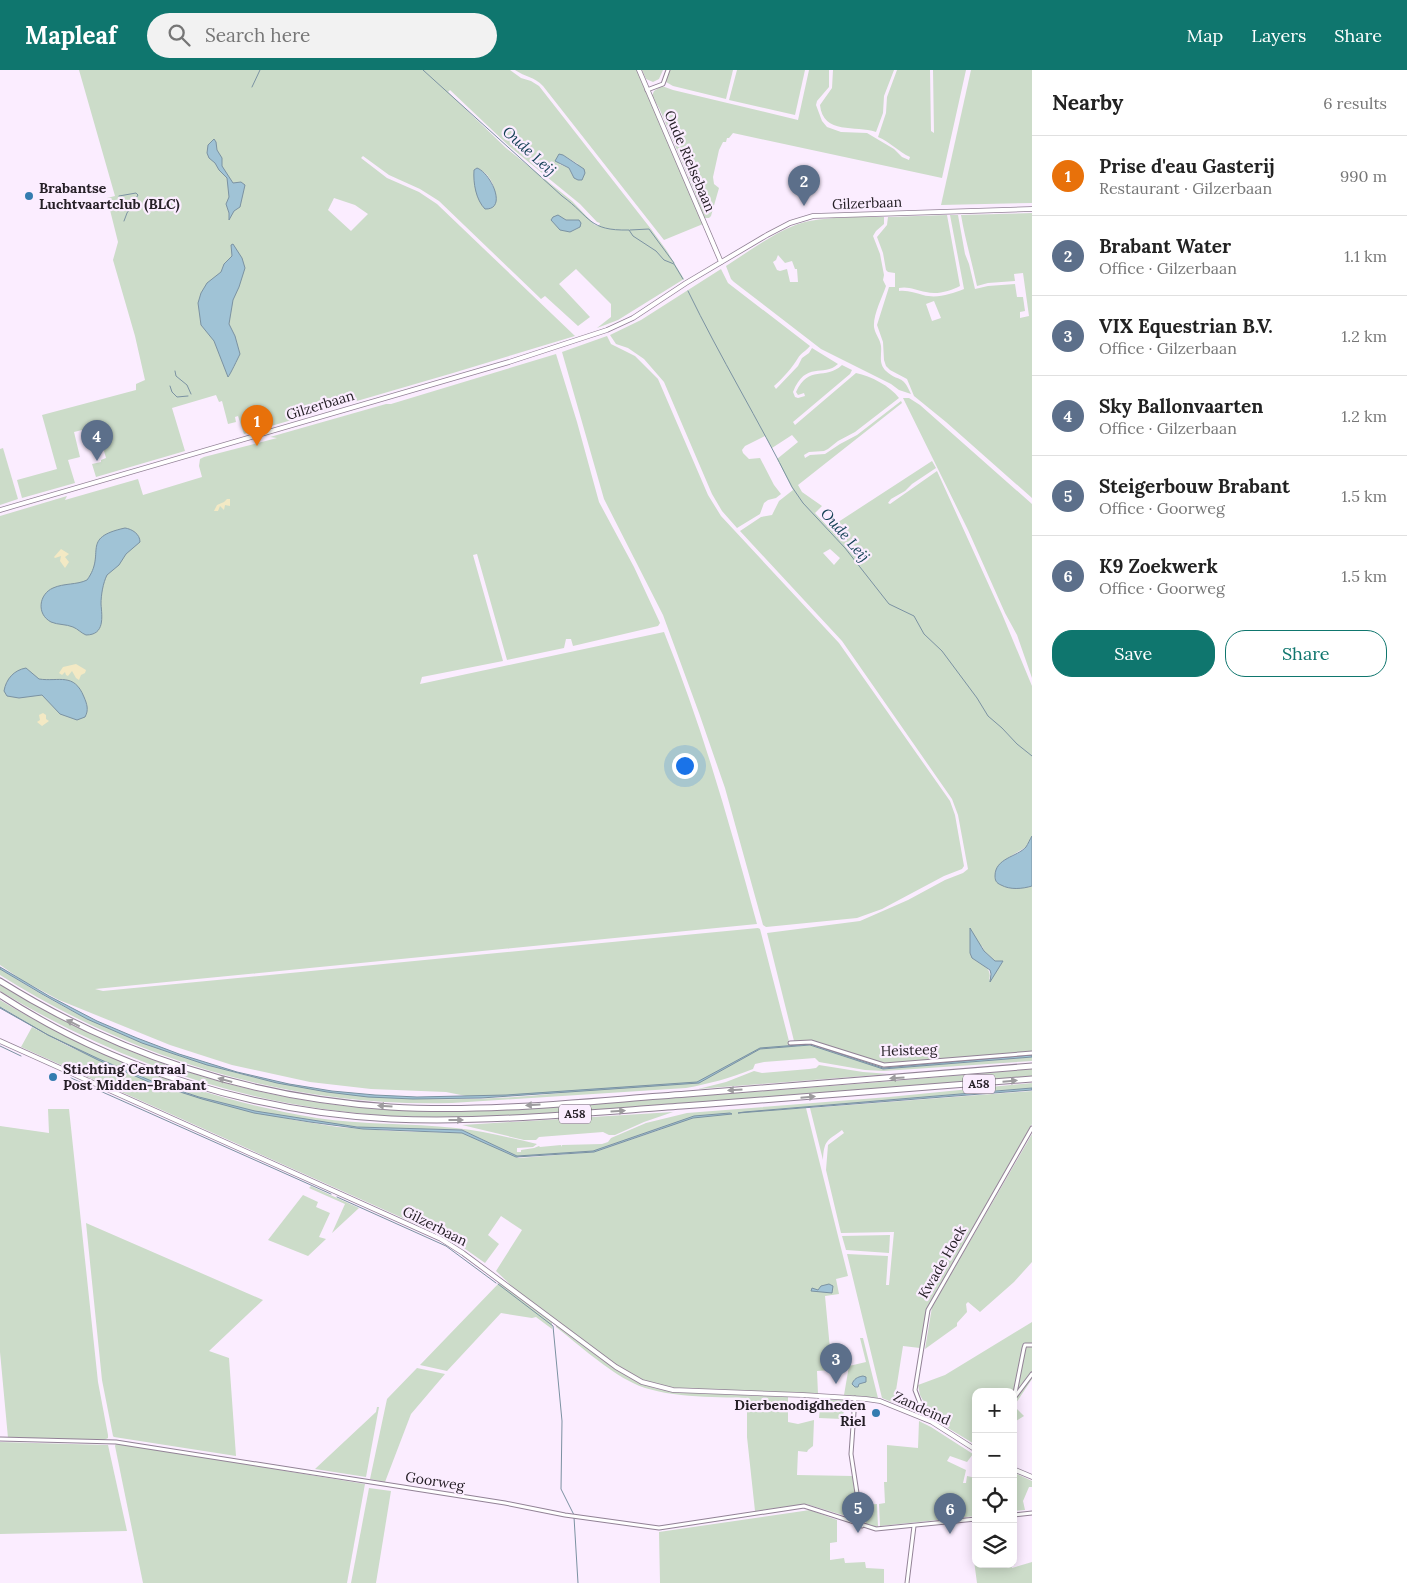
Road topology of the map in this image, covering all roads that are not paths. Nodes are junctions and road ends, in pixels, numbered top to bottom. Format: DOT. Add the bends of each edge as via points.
graph roads {
  1 [pos="639,70"];
  2 [pos="668,70"];
  3 [pos="648,90"];
  4 [pos="1032,209"];
  5 [pos="721,262"];
  6 [pos="0,510"];
  7 [pos="0,981"];
  8 [pos="0,995"];
  9 [pos="0,1041"];
  10 [pos="790,1043"];
  11 [pos="1032,1053"];
  12 [pos="1032,1066"];
  13 [pos="1032,1079"];
  14 [pos="1032,1128"];
  15 [pos="1032,1345"];
  16 [pos="1032,1374"];
  17 [pos="1016,1388"];
  18 [pos="1017,1395"];
  19 [pos="856,1398"];
  20 [pos="926,1419"];
  21 [pos="0,1439"];
  22 [pos="972,1448"];
  23 [pos="1017,1471"];
  24 [pos="1032,1477"];
  25 [pos="1032,1512"];
  26 [pos="1017,1514"];
  27 [pos="972,1519"];
  28 [pos="862,1526"];
  29 [pos="914,1526"];
  30 [pos="907,1583"];
  1 -- 3 [label="street, Oude Rielsebaan"];
  2 -- 3 [label="street" via="663,84"];
  3 -- 5 [label="street, Oude Rielsebaan"];
  4 -- 5 [label="street, Gilzerbaan" via="812,216 790,223"];
  5 -- 6 [label="street, Gilzerbaan" via="607,332 577,338 559,347"];
  12 -- 7 [label="highway, A58, one-way" via="503,1107 427,1108 360,1104 280,1093 169,1063 70,1021"];
  8 -- 13 [label="highway, A58, one-way" via="65,1032 165,1075 285,1106 360,1116 481,1120"];
  9 -- 19 [label="street, Gilzerbaan" via="441,1239 616,1367 642,1382 678,1391"];
  10 -- 11 [label="street, Heisteeg" via="811,1042 884,1065"];
  14 -- 20 [label="street, Kwade Hoek" via="928,1310 915,1387"];
  15 -- 17 [label="street" via="1025,1345"];
  16 -- 18 [label="street"];
  19 -- 20 [label="street, Zandeind" via="886,1403"];
  19 -- 28 [label="street" via="851,1454"];
  20 -- 22 [label="street, Zandeind"];
  21 -- 28 [label="street, Goorweg" via="116,1442 659,1528 804,1506"];
  23 -- 24 [label="street"];
  25 -- 26 [label="street"];
  27 -- 29 [label="street, Goorweg"];
  28 -- 29 [label="street, Goorweg" via="883,1529"];
  29 -- 30 [label="street"];
}
